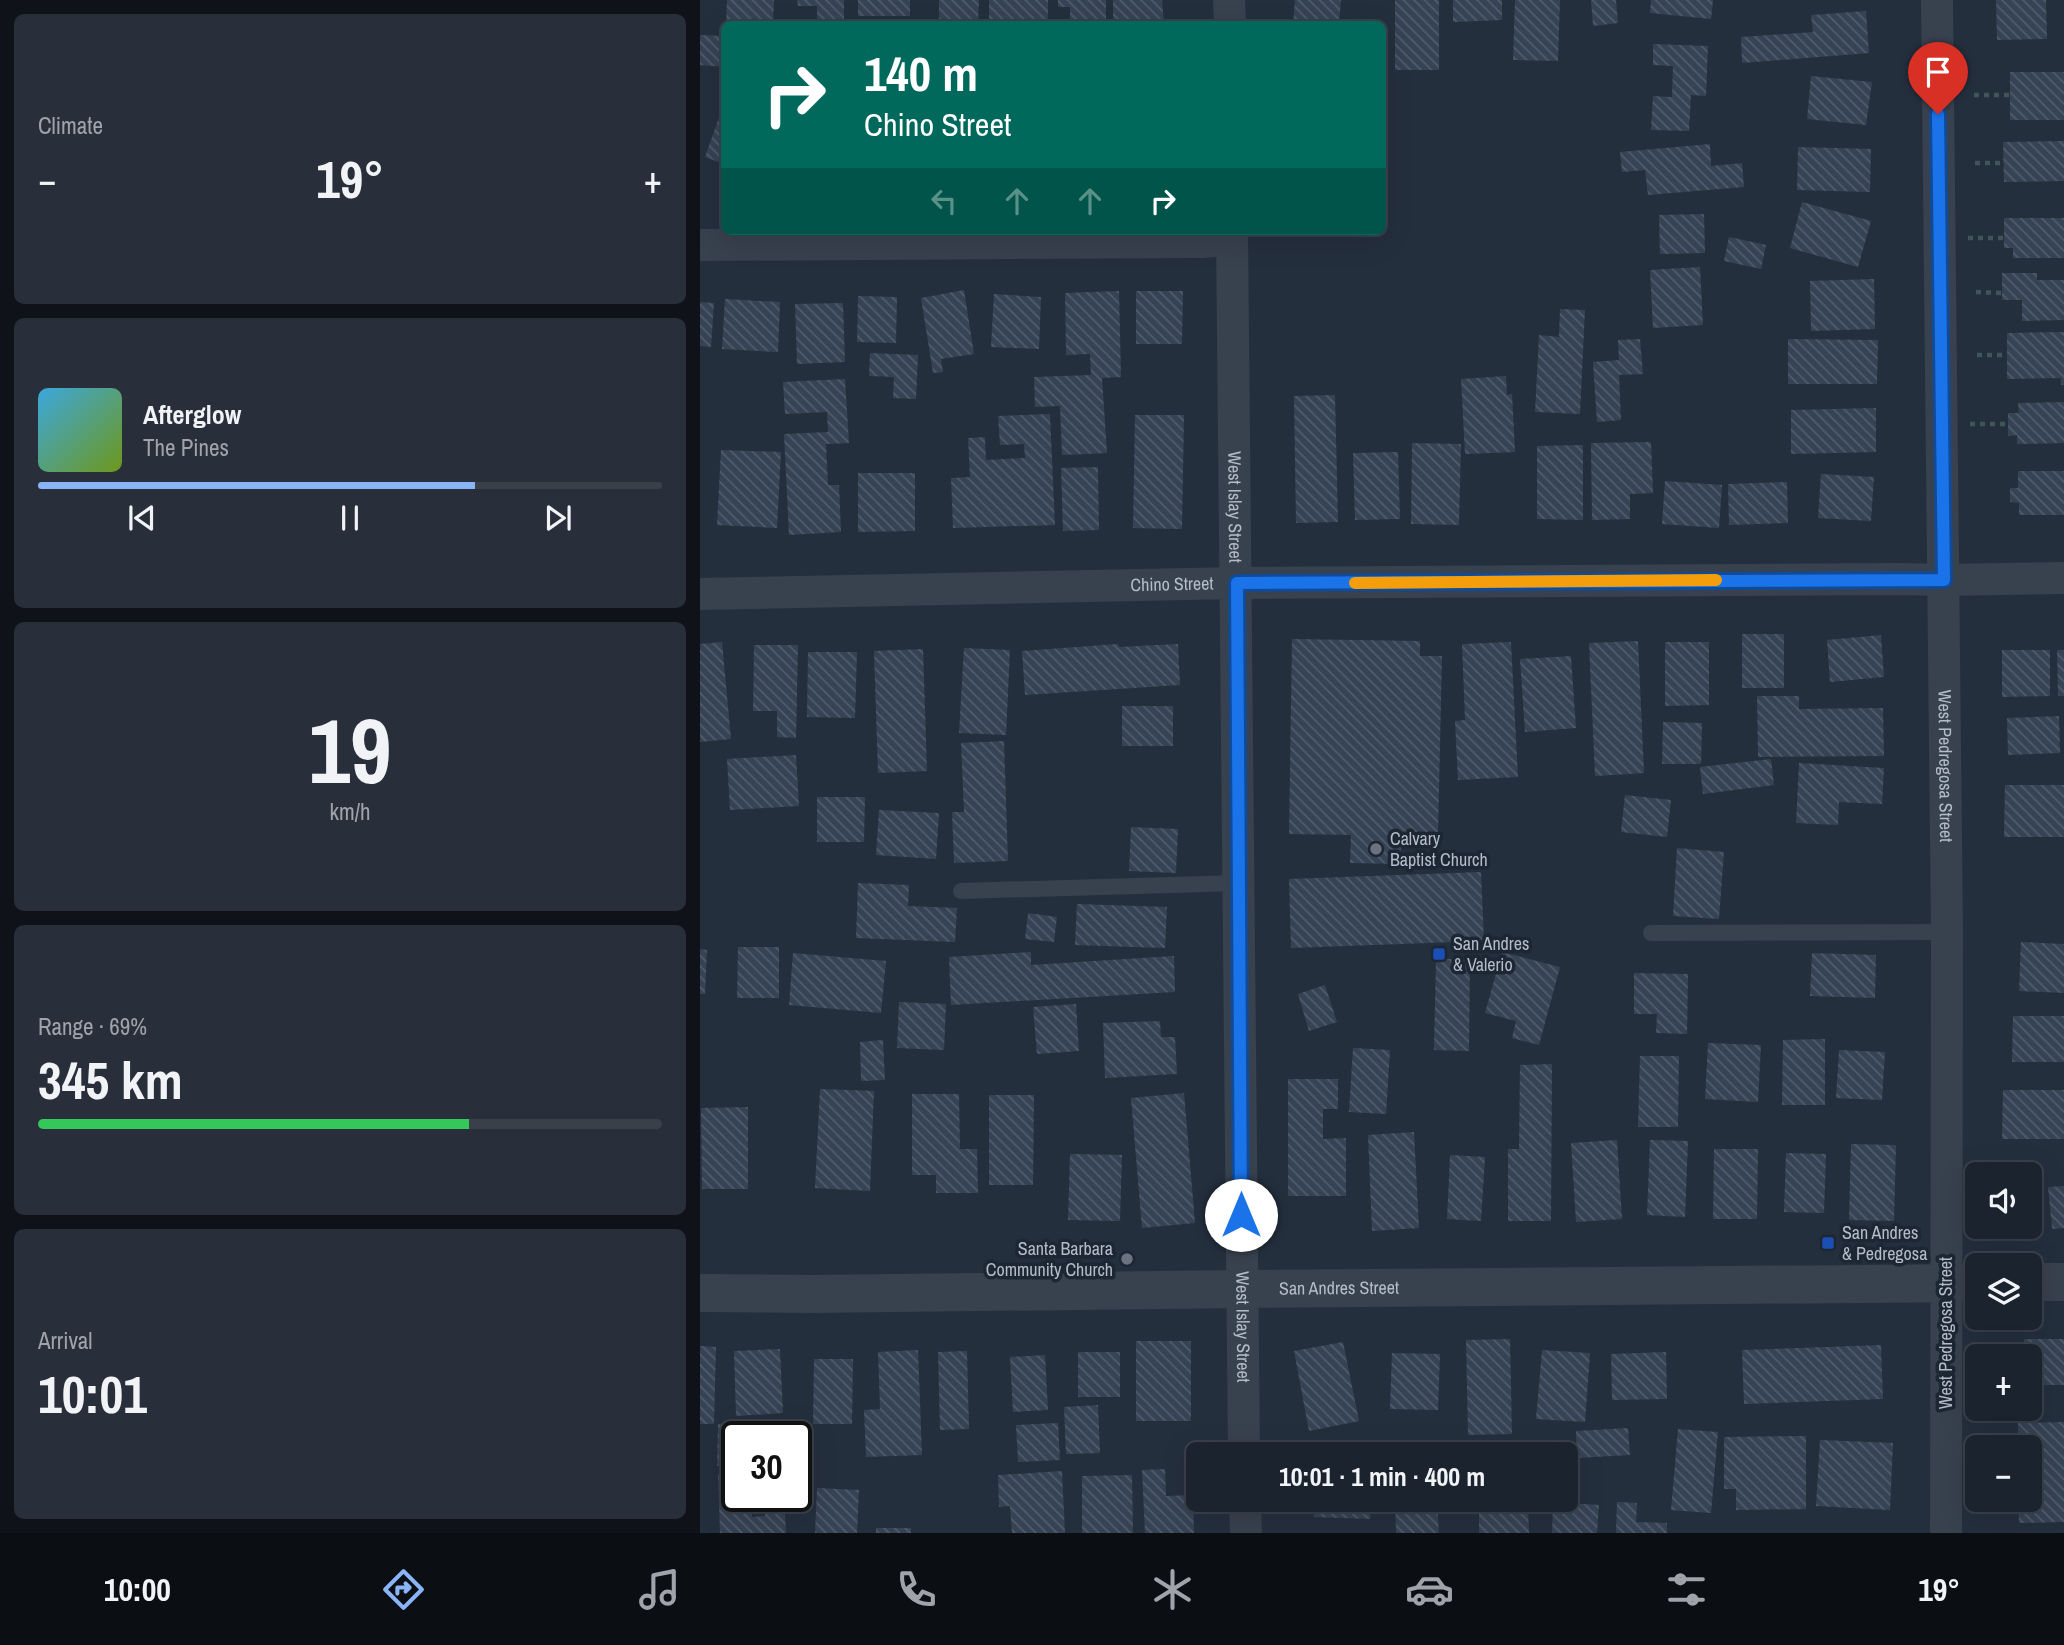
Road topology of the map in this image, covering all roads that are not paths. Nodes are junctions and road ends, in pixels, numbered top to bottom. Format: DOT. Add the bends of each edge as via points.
graph roads {
  1 [pos="1229,0"];
  2 [pos="1937,0"];
  3 [pos="1230,21"];
  4 [pos="1232,236"];
  5 [pos="700,245"];
  6 [pos="2064,578"];
  7 [pos="1944,580"];
  8 [pos="1237,583"];
  9 [pos="700,594"];
  10 [pos="1238,883"];
  11 [pos="961,891"];
  12 [pos="1947,932"];
  13 [pos="1651,933"];
  14 [pos="2042,1282"];
  15 [pos="2064,1282"];
  16 [pos="1962,1283"];
  17 [pos="1242,1289"];
  18 [pos="700,1293"];
  19 [pos="1244,1442"];
  20 [pos="1245,1512"];
  21 [pos="1246,1533"];
  22 [pos="1946,1533"];
  1 -- 3 [label="street"];
  2 -- 7 [label="street, West Pedregosa Street"];
  4 -- 5 [label="street" via="1201,242"];
  4 -- 8 [label="street, West Islay Street"];
  6 -- 7 [label="street, Chino Street"];
  7 -- 8 [label="street, Chino Street"];
  7 -- 12 [label="street, West Pedregosa Street"];
  8 -- 9 [label="street, Chino Street"];
  8 -- 10 [label="street, West Islay Street"];
  10 -- 11 [label="lane"];
  10 -- 17 [label="street, West Islay Street"];
  12 -- 13 [label="lane"];
  12 -- 16 [label="street, West Pedregosa Street"];
  14 -- 15 [label="street"];
  16 -- 17 [label="street, San Andres Street"];
  16 -- 22 [label="street, West Pedregosa Street"];
  17 -- 18 [label="street, San Andres Street"];
  17 -- 19 [label="street, West Islay Street"];
  20 -- 21 [label="street"];
}
